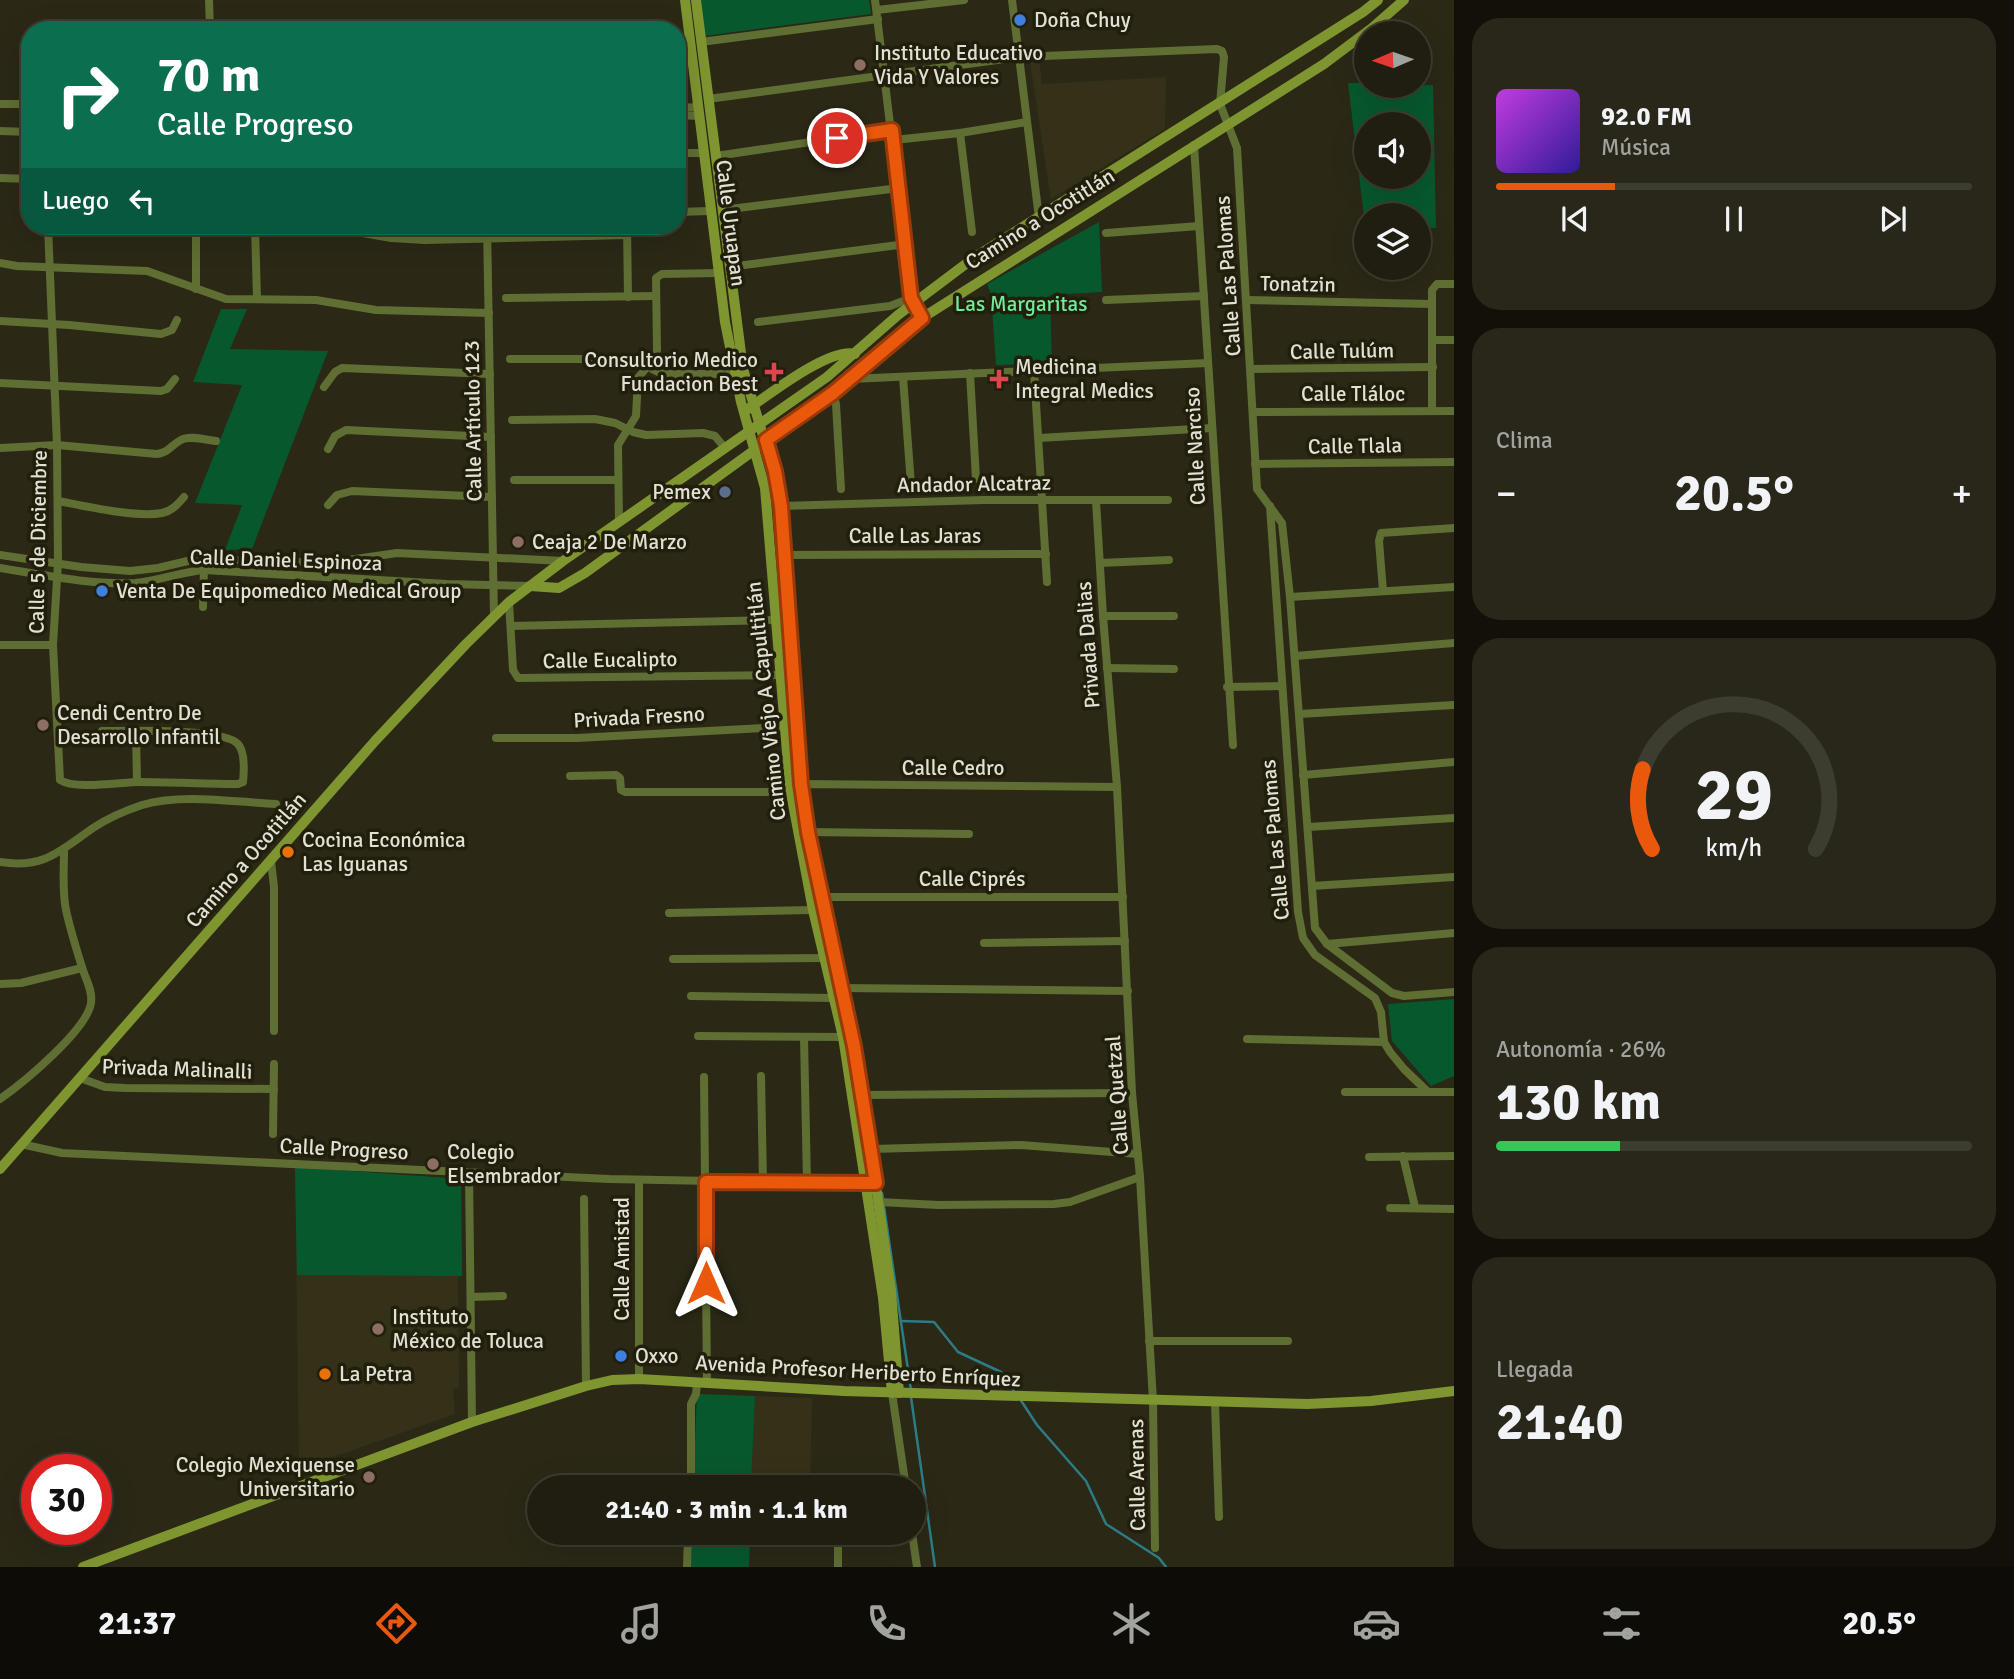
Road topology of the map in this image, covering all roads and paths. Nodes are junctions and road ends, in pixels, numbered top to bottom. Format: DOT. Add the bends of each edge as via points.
graph roads {
  1 [pos="209,0"];
  2 [pos="685,0"];
  3 [pos="696,0"];
  4 [pos="876,0"];
  5 [pos="964,0"];
  6 [pos="1012,0"];
  7 [pos="1362,0"];
  8 [pos="1378,0"];
  9 [pos="1404,0"];
  10 [pos="1363,12"];
  11 [pos="877,14"];
  12 [pos="210,21"];
  13 [pos="701,42"];
  14 [pos="1020,57"];
  15 [pos="884,75"];
  16 [pos="708,99"];
  17 [pos="0,104"];
  18 [pos="21,104"];
  19 [pos="1220,104"];
  20 [pos="686,109"];
  21 [pos="698,111"];
  22 [pos="686,113"];
  23 [pos="1027,122"];
  24 [pos="1228,125"];
  25 [pos="892,130"];
  26 [pos="0,131"];
  27 [pos="21,132"];
  28 [pos="960,133"];
  29 [pos="894,140"];
  30 [pos="1194,145"];
  31 [pos="686,153"];
  32 [pos="703,153"];
  33 [pos="716,156"];
  34 [pos="0,178"];
  35 [pos="21,179"];
  36 [pos="899,188"];
  37 [pos="716,210"];
  38 [pos="686,212"];
  39 [pos="1039,218"];
  40 [pos="1199,226"];
  41 [pos="972,232"];
  42 [pos="1106,233"];
  43 [pos="48,235"];
  44 [pos="195,235"];
  45 [pos="255,235"];
  46 [pos="366,235"];
  47 [pos="425,235"];
  48 [pos="488,235"];
  49 [pos="611,235"];
  50 [pos="627,235"];
  51 [pos="555,236"];
  52 [pos="607,236"];
  53 [pos="488,239"];
  54 [pos="425,240"];
  55 [pos="906,244"];
  56 [pos="0,263"];
  57 [pos="50,267"];
  58 [pos="729,267"];
  59 [pos="718,273"];
  60 [pos="1454,284"];
  61 [pos="196,289"];
  62 [pos="656,296"];
  63 [pos="1204,296"];
  64 [pos="628,297"];
  65 [pos="506,298"];
  66 [pos="257,299"];
  67 [pos="913,300"];
  68 [pos="1106,300"];
  69 [pos="1247,300"];
  70 [pos="1432,304"];
  71 [pos="489,313"];
  72 [pos="922,318"];
  73 [pos="177,320"];
  74 [pos="0,321"];
  75 [pos="758,322"];
  76 [pos="52,324"];
  77 [pos="1433,340"];
  78 [pos="1454,340"];
  79 [pos="855,354"];
  80 [pos="510,359"];
  81 [pos="1208,363"];
  82 [pos="648,366"];
  83 [pos="1433,367"];
  84 [pos="1251,369"];
  85 [pos="1034,371"];
  86 [pos="970,373"];
  87 [pos="490,374"];
  88 [pos="734,374"];
  89 [pos="903,377"];
  90 [pos="175,379"];
  91 [pos="850,379"];
  92 [pos="0,383"];
  93 [pos="55,387"];
  94 [pos="324,387"];
  95 [pos="833,393"];
  96 [pos="749,409"];
  97 [pos="1432,411"];
  98 [pos="1454,411"];
  99 [pos="1253,412"];
  100 [pos="512,420"];
  101 [pos="760,425"];
  102 [pos="1212,428"];
  103 [pos="627,429"];
  104 [pos="750,432"];
  105 [pos="491,437"];
  106 [pos="1038,438"];
  107 [pos="766,440"];
  108 [pos="216,441"];
  109 [pos="57,444"];
  110 [pos="725,447"];
  111 [pos="0,448"];
  112 [pos="754,448"];
  113 [pos="328,449"];
  114 [pos="1454,462"];
  115 [pos="1255,464"];
  116 [pos="976,479"];
  117 [pos="514,480"];
  118 [pos="617,480"];
  119 [pos="911,485"];
  120 [pos="841,489"];
  121 [pos="184,497"];
  122 [pos="492,497"];
  123 [pos="1042,500"];
  124 [pos="1168,500"];
  125 [pos="58,501"];
  126 [pos="1096,501"];
  127 [pos="328,505"];
  128 [pos="781,506"];
  129 [pos="1270,506"];
  130 [pos="619,522"];
  131 [pos="1454,528"];
  132 [pos="1046,554"];
  133 [pos="0,555"];
  134 [pos="785,555"];
  135 [pos="493,557"];
  136 [pos="204,559"];
  137 [pos="1169,560"];
  138 [pos="563,561"];
  139 [pos="1100,563"];
  140 [pos="58,564"];
  141 [pos="0,568"];
  142 [pos="204,570"];
  143 [pos="57,577"];
  144 [pos="1047,582"];
  145 [pos="494,586"];
  146 [pos="530,586"];
  147 [pos="1454,587"];
  148 [pos="1382,591"];
  149 [pos="1290,597"];
  150 [pos="509,602"];
  151 [pos="203,607"];
  152 [pos="494,616"];
  153 [pos="1103,616"];
  154 [pos="1174,616"];
  155 [pos="776,620"];
  156 [pos="511,626"];
  157 [pos="1454,643"];
  158 [pos="0,645"];
  159 [pos="53,645"];
  160 [pos="1294,656"];
  161 [pos="1107,668"];
  162 [pos="1174,669"];
  163 [pos="780,675"];
  164 [pos="1281,686"];
  165 [pos="1227,687"];
  166 [pos="1454,705"];
  167 [pos="1299,714"];
  168 [pos="784,727"];
  169 [pos="102,731"];
  170 [pos="136,731"];
  171 [pos="496,738"];
  172 [pos="1233,745"];
  173 [pos="1454,762"];
  174 [pos="1303,775"];
  175 [pos="570,776"];
  176 [pos="137,782"];
  177 [pos="796,786"];
  178 [pos="1117,787"];
  179 [pos="276,804"];
  180 [pos="1454,818"];
  181 [pos="1308,827"];
  182 [pos="808,832"];
  183 [pos="969,834"];
  184 [pos="64,851"];
  185 [pos="271,861"];
  186 [pos="0,862"];
  187 [pos="1454,877"];
  188 [pos="1312,886"];
  189 [pos="820,897"];
  190 [pos="1123,897"];
  191 [pos="813,910"];
  192 [pos="669,913"];
  193 [pos="1454,933"];
  194 [pos="1125,942"];
  195 [pos="984,943"];
  196 [pos="1326,944"];
  197 [pos="824,958"];
  198 [pos="673,959"];
  199 [pos="82,968"];
  200 [pos="0,984"];
  201 [pos="841,988"];
  202 [pos="1128,991"];
  203 [pos="1454,992"];
  204 [pos="691,996"];
  205 [pos="834,998"];
  206 [pos="274,1031"];
  207 [pos="698,1036"];
  208 [pos="804,1037"];
  209 [pos="843,1037"];
  210 [pos="1247,1039"];
  211 [pos="1384,1042"];
  212 [pos="274,1064"];
  213 [pos="761,1076"];
  214 [pos="704,1077"];
  215 [pos="80,1078"];
  216 [pos="274,1089"];
  217 [pos="1428,1091"];
  218 [pos="1345,1092"];
  219 [pos="1454,1092"];
  220 [pos="1132,1093"];
  221 [pos="863,1095"];
  222 [pos="0,1099"];
  223 [pos="273,1135"];
  224 [pos="20,1144"];
  225 [pos="872,1149"];
  226 [pos="1138,1154"];
  227 [pos="1403,1156"];
  228 [pos="1454,1156"];
  229 [pos="1369,1157"];
  230 [pos="0,1169"];
  231 [pos="469,1173"];
  232 [pos="1140,1177"];
  233 [pos="639,1180"];
  234 [pos="706,1182"];
  235 [pos="763,1182"];
  236 [pos="807,1183"];
  237 [pos="871,1183"];
  238 [pos="584,1199"];
  239 [pos="879,1202"];
  240 [pos="1415,1207"];
  241 [pos="1390,1208"];
  242 [pos="1454,1209"];
  243 [pos="503,1296"];
  244 [pos="471,1297"];
  245 [pos="1149,1341"];
  246 [pos="1288,1341"];
  247 [pos="639,1380"];
  248 [pos="702,1383"];
  249 [pos="586,1386"];
  250 [pos="1454,1391"];
  251 [pos="895,1393"];
  252 [pos="1153,1401"];
  253 [pos="1215,1403"];
  254 [pos="472,1422"];
  255 [pos="691,1475"];
  256 [pos="904,1475"];
  257 [pos="1219,1517"];
  258 [pos="688,1545"];
  259 [pos="838,1545"];
  260 [pos="914,1545"];
  261 [pos="1155,1548"];
  262 [pos="83,1567"];
  263 [pos="687,1567"];
  264 [pos="838,1567"];
  265 [pos="917,1567"];
  1 -- 12 [label="street"];
  2 -- 21 [label="main road, Calle Uruapan"];
  3 -- 13 [label="main road, Calle Uruapan"];
  4 -- 11 [label="street"];
  5 -- 11 [label="street"];
  6 -- 14 [label="street"];
  7 -- 10 [label="street"];
  8 -- 10 [label="main road, Camino a Ocotitlán"];
  9 -- 24 [label="main road, Camino a Ocotitlán" via="1349,46"];
  10 -- 19 [label="main road, Camino a Ocotitlán"];
  11 -- 13 [label="street"];
  11 -- 15 [label="street"];
  13 -- 16 [label="main road, Calle Uruapan"];
  14 -- 15 [label="street"];
  14 -- 19 [label="street" via="1217,49 1224,54"];
  14 -- 23 [label="street"];
  15 -- 16 [label="street"];
  15 -- 25 [label="street"];
  16 -- 33 [label="main road, Calle Uruapan"];
  17 -- 18 [label="street"];
  19 -- 24 [label="street, Calle Las Palomas"];
  19 -- 39 [label="main road, Camino a Ocotitlán"];
  20 -- 21 [label="street"];
  21 -- 22 [label="street"];
  21 -- 32 [label="main road, Calle Uruapan"];
  23 -- 28 [label="street"];
  23 -- 39 [label="street"];
  24 -- 30 [label="main road, Camino a Ocotitlán"];
  24 -- 69 [label="street, Calle Las Palomas" via="1237,148"];
  25 -- 29 [label="street"];
  25 -- 33 [label="street"];
  26 -- 27 [label="street"];
  28 -- 29 [label="street"];
  28 -- 41 [label="street"];
  29 -- 36 [label="street"];
  30 -- 40 [label="street, Calle Narciso"];
  30 -- 72 [label="main road, Camino a Ocotitlán"];
  31 -- 32 [label="street"];
  32 -- 37 [label="main road, Calle Uruapan"];
  33 -- 37 [label="main road, Calle Uruapan"];
  34 -- 35 [label="street"];
  36 -- 37 [label="street"];
  36 -- 55 [label="street"];
  37 -- 38 [label="street"];
  37 -- 58 [label="main road, Calle Uruapan"];
  37 -- 59 [label="main road, Calle Uruapan"];
  39 -- 67 [label="main road, Camino a Ocotitlán"];
  40 -- 42 [label="street"];
  40 -- 63 [label="street, Calle Narciso"];
  43 -- 57 [label="street, Calle 5 de Diciembre"];
  44 -- 61 [label="street"];
  45 -- 66 [label="street"];
  46 -- 54 [label="street"];
  47 -- 54 [label="street"];
  48 -- 53 [label="street, Calle Artículo 123"];
  49 -- 52 [label="street"];
  50 -- 64 [label="street"];
  51 -- 52 [label="street"];
  51 -- 53 [label="street"];
  53 -- 54 [label="street"];
  53 -- 71 [label="street, Calle Artículo 123"];
  55 -- 58 [label="street"];
  55 -- 67 [label="street"];
  56 -- 57 [label="street"];
  57 -- 61 [label="street" via="147,271"];
  57 -- 76 [label="street, Calle 5 de Diciembre"];
  58 -- 96 [label="main road, Calle Uruapan"];
  59 -- 62 [label="street" via="660,275 655,282"];
  59 -- 88 [label="main road, Calle Uruapan"];
  60 -- 70 [label="street" via="1437,284"];
  61 -- 66 [label="street" via="226,299"];
  62 -- 64 [label="street"];
  62 -- 82 [label="street" via="658,340"];
  63 -- 68 [label="street"];
  63 -- 81 [label="street, Calle Narciso"];
  64 -- 65 [label="street"];
  66 -- 71 [label="street" via="316,300 376,310"];
  67 -- 72 [label="street"];
  67 -- 75 [label="street"];
  67 -- 79 [label="main road, Camino a Ocotitlán"];
  69 -- 70 [label="street, Tonatzin"];
  69 -- 84 [label="street, Calle Las Palomas"];
  70 -- 77 [label="street"];
  71 -- 87 [label="street, Calle Artículo 123"];
  72 -- 91 [label="main road, Camino a Ocotitlán"];
  73 -- 76 [label="street" via="172,330 162,334"];
  74 -- 76 [label="street"];
  76 -- 93 [label="street, Calle 5 de Diciembre"];
  77 -- 78 [label="street"];
  77 -- 83 [label="street"];
  79 -- 96 [label="main road" via="826,359"];
  79 -- 101 [label="main road, Camino a Ocotitlán"];
  80 -- 82 [label="street" via="630,359"];
  81 -- 85 [label="street"];
  81 -- 102 [label="street, Calle Narciso"];
  82 -- 88 [label="street" via="664,374"];
  82 -- 103 [label="street" via="638,378 637,411"];
  83 -- 84 [label="street, Calle Tulúm"];
  83 -- 97 [label="street"];
  84 -- 99 [label="street, Calle Las Palomas"];
  85 -- 86 [label="street"];
  85 -- 106 [label="street"];
  86 -- 89 [label="street"];
  86 -- 116 [label="street"];
  87 -- 94 [label="street" via="342,368"];
  87 -- 105 [label="street, Calle Artículo 123"];
  88 -- 96 [label="main road, Calle Uruapan"];
  89 -- 91 [label="street"];
  89 -- 119 [label="street"];
  90 -- 93 [label="street" via="161,391"];
  91 -- 95 [label="main road, Camino a Ocotitlán"];
  92 -- 93 [label="street"];
  93 -- 109 [label="street, Calle 5 de Diciembre"];
  95 -- 107 [label="main road, Camino a Ocotitlán"];
  95 -- 120 [label="street"];
  96 -- 101 [label="main road, Calle Uruapan"];
  96 -- 104 [label="main road, Calle Uruapan"];
  97 -- 98 [label="street, Calle Tláloc"];
  97 -- 99 [label="street, Calle Tláloc"];
  99 -- 115 [label="street, Calle Las Palomas"];
  100 -- 103 [label="street" via="595,419"];
  101 -- 104 [label="main road, Camino a Ocotitlán"];
  101 -- 107 [label="main road, Calle Uruapan"];
  102 -- 106 [label="street"];
  102 -- 165 [label="street, Calle Narciso"];
  103 -- 110 [label="street" via="646,435 711,435"];
  103 -- 118 [label="street" via="618,444"];
  104 -- 110 [label="main road, Camino a Ocotitlán"];
  104 -- 112 [label="main road, Calle Uruapan"];
  105 -- 113 [label="street" via="346,430 335,436"];
  105 -- 122 [label="street, Calle Artículo 123"];
  106 -- 123 [label="street"];
  107 -- 112 [label="main road, Camino a Ocotitlán"];
  107 -- 128 [label="main road, Camino Viejo A Capultitlán"];
  108 -- 109 [label="street" via="188,438 169,452 157,454"];
  109 -- 111 [label="street"];
  109 -- 125 [label="street, Calle 5 de Diciembre"];
  110 -- 130 [label="main road, Camino a Ocotitlán"];
  112 -- 146 [label="main road, Camino a Ocotitlán" via="562,587"];
  112 -- 155 [label="main road, Camino Viejo A Capultitlán" via="765,488"];
  114 -- 115 [label="street, Calle Tlala"];
  115 -- 129 [label="street, Calle Las Palomas" via="1258,492"];
  117 -- 118 [label="street"];
  118 -- 130 [label="street"];
  121 -- 125 [label="street" via="160,513"];
  122 -- 127 [label="street" via="352,491 337,495"];
  122 -- 135 [label="street, Calle Artículo 123"];
  123 -- 126 [label="street, Andador Alcatraz"];
  123 -- 128 [label="street, Andador Alcatraz"];
  123 -- 132 [label="street"];
  124 -- 126 [label="street, Andador Alcatraz"];
  125 -- 140 [label="street, Calle 5 de Diciembre"];
  126 -- 139 [label="street, Privada Dalias"];
  128 -- 134 [label="main road, Camino Viejo A Capultitlán"];
  129 -- 149 [label="street, Calle Las Palomas" via="1282,523"];
  129 -- 164 [label="street, Calle Las Palomas"];
  130 -- 138 [label="main road, Camino a Ocotitlán"];
  131 -- 148 [label="street" via="1381,533"];
  132 -- 134 [label="street, Calle Las Jaras"];
  132 -- 144 [label="street"];
  133 -- 140 [label="street, Calle Daniel Espinoza"];
  134 -- 177 [label="main road, Camino Viejo A Capultitlán"];
  135 -- 136 [label="street, Calle Daniel Espinoza" via="397,553 328,564"];
  135 -- 138 [label="street, Calle Daniel Espinoza"];
  135 -- 145 [label="street, Calle Artículo 123"];
  136 -- 140 [label="street, Calle Daniel Espinoza" via="130,571"];
  136 -- 142 [label="street"];
  137 -- 139 [label="street"];
  138 -- 146 [label="main road, Camino a Ocotitlán"];
  139 -- 153 [label="street, Privada Dalias"];
  140 -- 143 [label="street, Calle 5 de Diciembre"];
  141 -- 143 [label="street, Calle Daniel Espinoza"];
  142 -- 143 [label="street, Calle Daniel Espinoza" via="137,583"];
  142 -- 145 [label="street, Calle Daniel Espinoza"];
  142 -- 151 [label="street"];
  143 -- 159 [label="street, Calle 5 de Diciembre"];
  145 -- 146 [label="street, Calle Daniel Espinoza"];
  145 -- 152 [label="street, Calle Artículo 123"];
  146 -- 150 [label="main road, Camino a Ocotitlán"];
  147 -- 148 [label="street"];
  148 -- 149 [label="street"];
  149 -- 160 [label="street, Calle Las Palomas"];
  150 -- 152 [label="main road, Camino a Ocotitlán"];
  150 -- 156 [label="street, Calle Eucalipto"];
  152 -- 185 [label="main road, Camino a Ocotitlán" via="384,731"];
  153 -- 154 [label="street"];
  153 -- 161 [label="street, Privada Dalias"];
  155 -- 156 [label="street"];
  155 -- 163 [label="main road, Camino Viejo A Capultitlán"];
  156 -- 163 [label="street, Calle Eucalipto" via="513,670 519,678"];
  157 -- 160 [label="street"];
  158 -- 159 [label="street"];
  159 -- 176 [label="street, Calle 5 de Diciembre" via="60,780"];
  160 -- 167 [label="street, Calle Las Palomas"];
  161 -- 162 [label="street"];
  161 -- 178 [label="street, Privada Dalias"];
  163 -- 168 [label="main road, Camino Viejo A Capultitlán"];
  164 -- 165 [label="street"];
  164 -- 211 [label="street, Calle Las Palomas" via="1303,938 1321,960 1375,998"];
  165 -- 172 [label="street, Calle Narciso"];
  166 -- 167 [label="street"];
  167 -- 174 [label="street, Calle Las Palomas"];
  168 -- 171 [label="street, Privada Fresno"];
  168 -- 177 [label="main road, Camino Viejo A Capultitlán"];
  169 -- 170 [label="street"];
  170 -- 176 [label="street"];
  170 -- 176 [label="street" via="228,738 242,751 242,783"];
  173 -- 174 [label="street"];
  174 -- 181 [label="street, Calle Las Palomas"];
  175 -- 177 [label="street, Calle Cedro" via="616,775 625,792 768,792"];
  177 -- 178 [label="street, Calle Cedro"];
  177 -- 182 [label="main road, Camino Viejo A Capultitlán"];
  177 -- 191 [label="main road, Camino Viejo A Capultitlán"];
  178 -- 190 [label="street, Calle Quetzal"];
  179 -- 184 [label="street" via="175,800 143,804 113,816"];
  180 -- 181 [label="street"];
  181 -- 188 [label="street, Calle Las Palomas"];
  182 -- 183 [label="street"];
  182 -- 189 [label="main road, Camino Viejo A Capultitlán"];
  184 -- 186 [label="street" via="28,863"];
  184 -- 199 [label="street" via="65,904"];
  185 -- 206 [label="street"];
  185 -- 215 [label="main road, Camino a Ocotitlán"];
  187 -- 188 [label="street"];
  188 -- 196 [label="street, Calle Las Palomas" via="1315,928"];
  189 -- 190 [label="street, Calle Ciprés"];
  189 -- 201 [label="main road, Camino Viejo A Capultitlán"];
  190 -- 194 [label="street, Calle Quetzal"];
  191 -- 192 [label="street"];
  191 -- 197 [label="main road, Camino Viejo A Capultitlán"];
  193 -- 196 [label="street"];
  194 -- 195 [label="street"];
  194 -- 202 [label="street, Calle Quetzal"];
  196 -- 203 [label="street" via="1392,993"];
  197 -- 198 [label="street"];
  197 -- 205 [label="main road, Camino Viejo A Capultitlán"];
  199 -- 200 [label="street"];
  199 -- 222 [label="street" via="91,991 89,1010 54,1055"];
  201 -- 202 [label="street"];
  201 -- 221 [label="main road, Camino Viejo A Capultitlán"];
  202 -- 220 [label="street, Calle Quetzal"];
  204 -- 205 [label="street"];
  205 -- 209 [label="main road, Camino Viejo A Capultitlán"];
  207 -- 208 [label="street"];
  208 -- 209 [label="street"];
  208 -- 236 [label="street"];
  209 -- 237 [label="main road, Camino Viejo A Capultitlán"];
  210 -- 211 [label="street"];
  211 -- 217 [label="street, Calle Las Palomas" via="1397,1062"];
  212 -- 216 [label="street"];
  213 -- 235 [label="street"];
  214 -- 234 [label="street"];
  215 -- 216 [label="street, Privada Malinalli" via="105,1087"];
  215 -- 224 [label="main road, Camino a Ocotitlán"];
  216 -- 223 [label="street"];
  217 -- 218 [label="street"];
  217 -- 219 [label="street"];
  220 -- 221 [label="street"];
  220 -- 226 [label="street, Calle Quetzal"];
  221 -- 225 [label="main road, Camino Viejo A Capultitlán"];
  224 -- 230 [label="main road, Camino a Ocotitlán"];
  224 -- 231 [label="street, Calle Progreso" via="62,1153"];
  225 -- 226 [label="street" via="1021,1145"];
  225 -- 237 [label="main road, Camino Viejo A Capultitlán"];
  226 -- 232 [label="street, Calle Quetzal"];
  227 -- 228 [label="street"];
  227 -- 229 [label="street"];
  227 -- 240 [label="street"];
  231 -- 233 [label="street, Calle Progreso"];
  231 -- 244 [label="street"];
  232 -- 239 [label="street" via="1054,1204"];
  232 -- 245 [label="street, Calle Quetzal"];
  233 -- 234 [label="street, Calle Progreso"];
  233 -- 247 [label="street, Calle Amistad"];
  234 -- 235 [label="street, Calle Progreso"];
  234 -- 248 [label="street"];
  235 -- 236 [label="street, Calle Progreso"];
  236 -- 237 [label="street, Calle Progreso"];
  237 -- 239 [label="main road, Camino Viejo A Capultitlán"];
  237 -- 251 [label="main road, Camino Viejo A Capultitlán"];
  238 -- 249 [label="street"];
  239 -- 251 [label="main road, Camino Viejo A Capultitlán" via="897,1339"];
  240 -- 241 [label="street"];
  240 -- 242 [label="street"];
  243 -- 244 [label="street"];
  244 -- 254 [label="street"];
  245 -- 246 [label="street"];
  245 -- 252 [label="street, Calle Quetzal"];
  247 -- 248 [label="main road, Avenida Profesor Heriberto Enríquez"];
  247 -- 249 [label="main road, Avenida Profesor Heriberto Enríquez"];
  248 -- 251 [label="main road, Avenida Profesor Heriberto Enríquez"];
  248 -- 255 [label="street" via="691,1404"];
  249 -- 254 [label="main road, Avenida Profesor Heriberto Enríquez"];
  250 -- 253 [label="main road, Avenida Profesor Heriberto Enríquez" via="1329,1404"];
  251 -- 252 [label="main road, Avenida Profesor Heriberto Enríquez"];
  251 -- 256 [label="street, Camino Viejo A Capultitlán"];
  252 -- 253 [label="main road, Avenida Profesor Heriberto Enríquez"];
  252 -- 261 [label="street, Calle Arenas"];
  253 -- 257 [label="street"];
  254 -- 262 [label="main road, Avenida Profesor Heriberto Enríquez"];
  258 -- 263 [label="street"];
  259 -- 264 [label="street"];
  260 -- 265 [label="street"];
}
